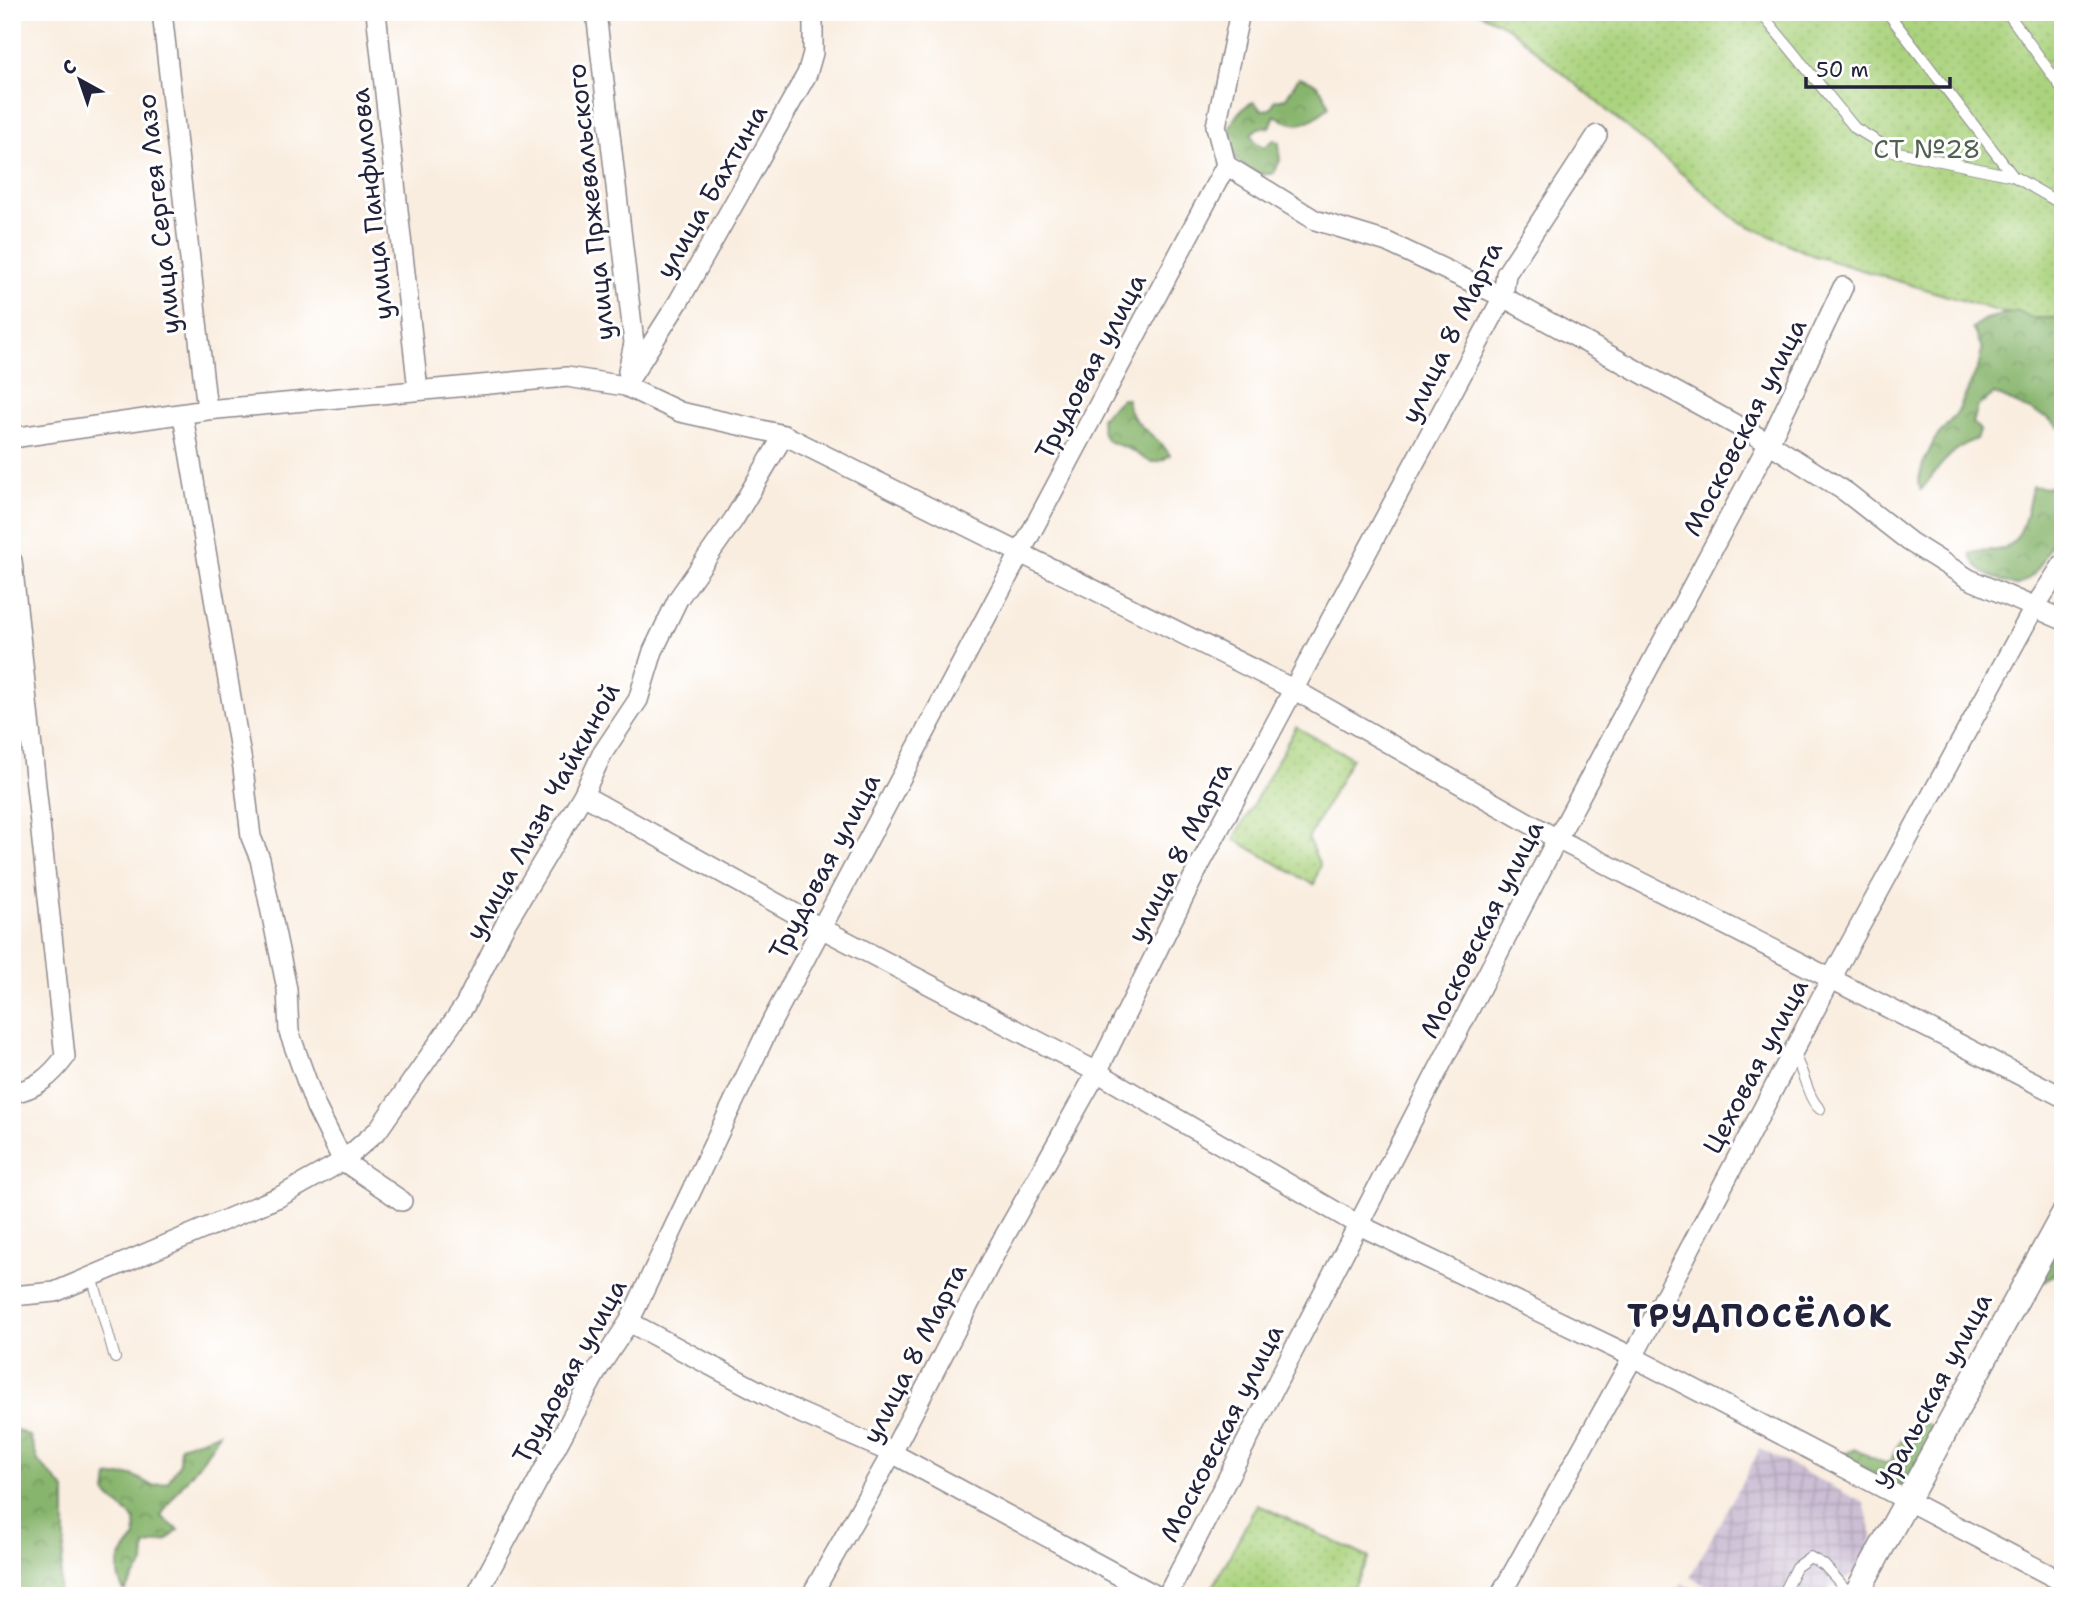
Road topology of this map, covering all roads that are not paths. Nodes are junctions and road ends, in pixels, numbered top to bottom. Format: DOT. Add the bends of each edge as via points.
graph roads {
  1 [pos="162,12"];
  2 [pos="376,12"];
  3 [pos="596,12"];
  4 [pos="813,12"];
  5 [pos="1240,12"];
  6 [pos="1760,12"];
  7 [pos="1887,12"];
  8 [pos="2007,12"];
  9 [pos="2063,90"];
  10 [pos="1597,135"];
  11 [pos="1226,164"];
  12 [pos="2013,176"];
  13 [pos="2063,205"];
  14 [pos="1843,288"];
  15 [pos="1503,297"];
  16 [pos="625,386"];
  17 [pos="418,390"];
  18 [pos="207,410"];
  19 [pos="183,416"];
  20 [pos="784,435"];
  21 [pos="12,438"];
  22 [pos="1769,443"];
  23 [pos="1020,554"];
  24 [pos="12,561"];
  25 [pos="2063,564"];
  26 [pos="2034,608"];
  27 [pos="2063,620"];
  28 [pos="1293,690"];
  29 [pos="583,795"];
  30 [pos="1557,839"];
  31 [pos="821,928"];
  32 [pos="1832,977"];
  33 [pos="1792,1053"];
  34 [pos="1097,1072"];
  35 [pos="12,1093"];
  36 [pos="2063,1097"];
  37 [pos="1820,1109"];
  38 [pos="343,1161"];
  39 [pos="402,1201"];
  40 [pos="2063,1215"];
  41 [pos="1357,1224"];
  42 [pos="92,1276"];
  43 [pos="12,1296"];
  44 [pos="629,1322"];
  45 [pos="1633,1357"];
  46 [pos="115,1358"];
  47 [pos="892,1453"];
  48 [pos="1909,1499"];
  49 [pos="2063,1583"];
  50 [pos="1784,1589"];
  51 [pos="476,1596"];
  52 [pos="811,1596"];
  53 [pos="1157,1596"];
  54 [pos="1167,1596"];
  55 [pos="1500,1596"];
  56 [pos="1854,1596"];
  1 -- 18 [label="street, улица Сергея Лазо"];
  2 -- 17 [label="street, улица Панфилова"];
  3 -- 16 [label="street, улица Пржевальского" via="634,343"];
  4 -- 16 [label="street, улица Бахтина" via="813,53 807,75 679,301"];
  5 -- 11 [label="street" via="1216,126"];
  6 -- 12 [label="lane" via="1855,128 1893,151"];
  7 -- 12 [label="lane"];
  8 -- 9 [label="lane"];
  10 -- 15 [label="street, улица 8 Марта" via="1519,251 1506,274"];
  11 -- 15 [label="street" via="1315,220 1387,242"];
  11 -- 23 [label="street, Трудовая улица"];
  12 -- 13 [label="lane"];
  14 -- 22 [label="street, Московская улица"];
  15 -- 22 [label="street"];
  15 -- 28 [label="street, улица 8 Марта"];
  16 -- 17 [label="street" via="567,377"];
  16 -- 20 [label="street" via="680,412"];
  17 -- 18 [label="street"];
  18 -- 19 [label="street"];
  19 -- 21 [label="street"];
  19 -- 38 [label="street" via="251,837 260,859 287,989 289,1032 316,1107"];
  20 -- 23 [label="street"];
  20 -- 29 [label="street, улица Лизы Чайкиной" via="734,519 678,599 653,651 638,700"];
  22 -- 26 [label="street" via="1846,492 1922,550 1969,579"];
  22 -- 30 [label="street, Московская улица"];
  23 -- 28 [label="street"];
  23 -- 31 [label="street, Трудовая улица"];
  24 -- 35 [label="street" via="65,1057 52,1074 28,1091"];
  25 -- 26 [label="street, Цеховая улица"];
  26 -- 27 [label="street"];
  26 -- 32 [label="street, Цеховая улица"];
  28 -- 30 [label="street"];
  28 -- 34 [label="street, улица 8 Марта"];
  29 -- 31 [label="street"];
  29 -- 38 [label="street, улица Лизы Чайкиной" via="506,923 465,1005 378,1130"];
  30 -- 32 [label="street"];
  30 -- 41 [label="street, Московская улица"];
  31 -- 34 [label="street"];
  31 -- 44 [label="street, Трудовая улица" via="744,1078"];
  32 -- 33 [label="street, Цеховая улица"];
  32 -- 36 [label="street"];
  33 -- 37 [label="lane"];
  33 -- 45 [label="street, Цеховая улица"];
  34 -- 41 [label="street"];
  34 -- 47 [label="street, улица 8 Марта" via="999,1246"];
  38 -- 39 [label="street"];
  38 -- 42 [label="street, улица Лизы Чайкиной" via="279,1197"];
  40 -- 48 [label="street, Уральская улица"];
  41 -- 45 [label="street"];
  41 -- 54 [label="street, Московская улица"];
  42 -- 43 [label="street, улица Лизы Чайкиной" via="55,1292"];
  42 -- 46 [label="lane"];
  44 -- 47 [label="street" via="796,1410"];
  44 -- 51 [label="street, Трудовая улица" via="598,1369"];
  45 -- 48 [label="street"];
  45 -- 55 [label="street, Цеховая улица"];
  47 -- 52 [label="street, улица 8 Марта"];
  47 -- 53 [label="street"];
  48 -- 49 [label="street"];
  48 -- 56 [label="street, Уральская улица"];
  50 -- 56 [label="lane" via="1796,1567 1810,1557"];
}
